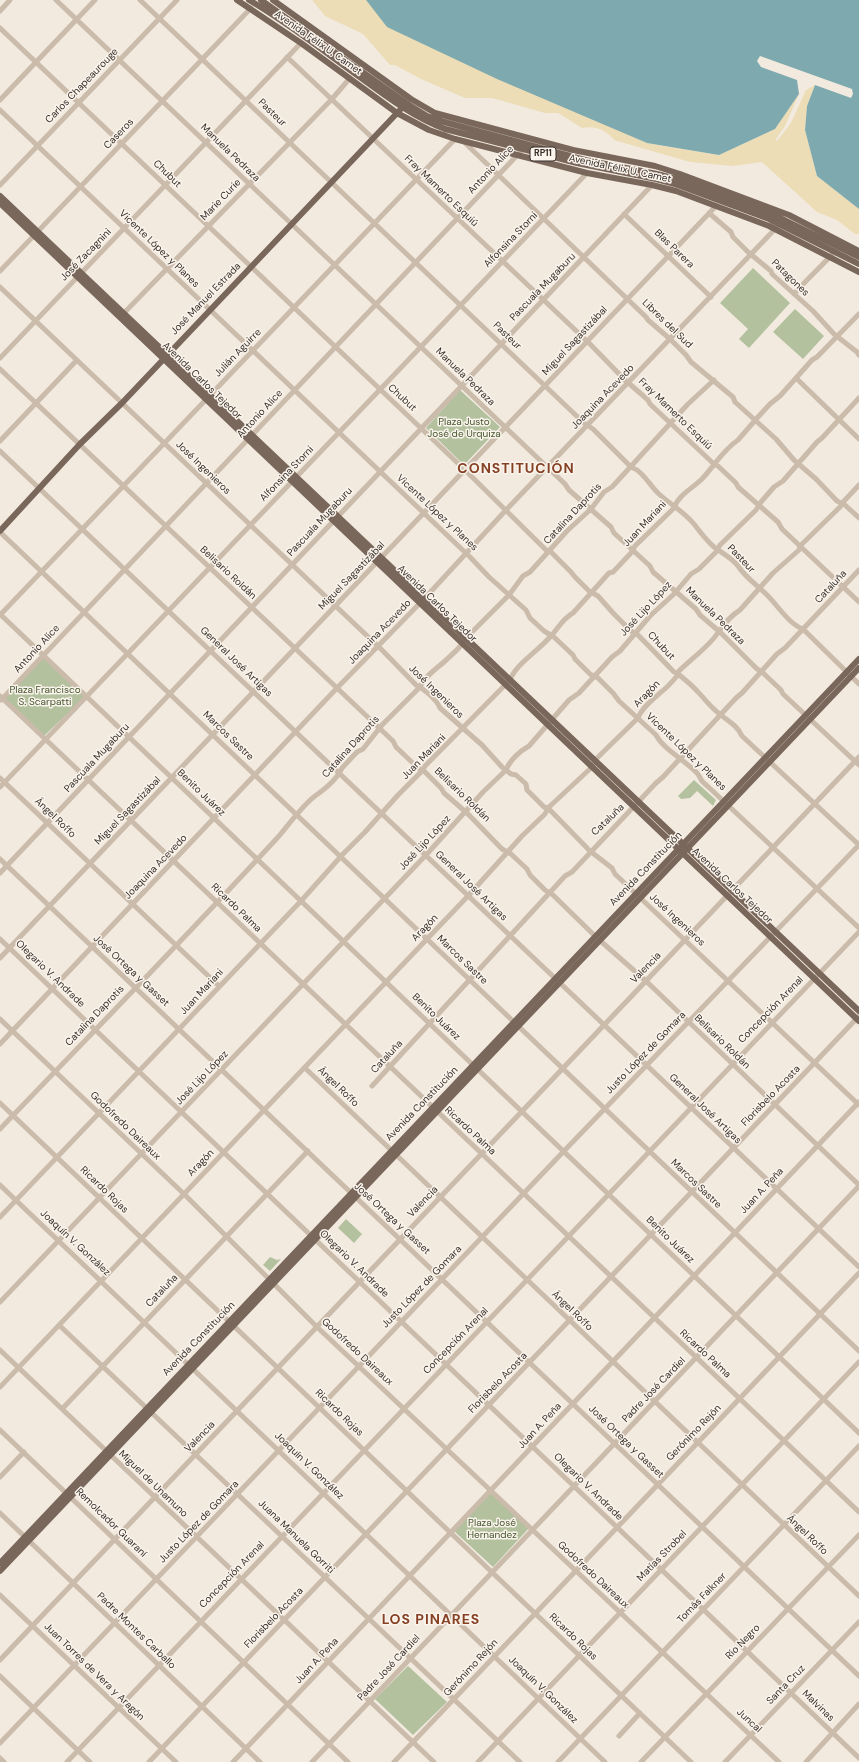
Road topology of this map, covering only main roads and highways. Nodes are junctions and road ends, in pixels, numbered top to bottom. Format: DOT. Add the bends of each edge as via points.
graph roads {
  1 [pos="237,0"];
  2 [pos="250,0"];
  3 [pos="261,0"];
  4 [pos="273,0"];
  5 [pos="406,103"];
  6 [pos="397,113"];
  7 [pos="0,196"];
  8 [pos="0,202"];
  9 [pos="782,222"];
  10 [pos="36,234"];
  11 [pos="838,247"];
  12 [pos="859,251"];
  13 [pos="859,258"];
  14 [pos="859,264"];
  15 [pos="859,272"];
  16 [pos="166,357"];
  17 [pos="0,531"];
  18 [pos="859,659"];
  19 [pos="859,668"];
  20 [pos="849,675"];
  21 [pos="551,723"];
  22 [pos="686,846"];
  23 [pos="680,852"];
  24 [pos="859,1011"];
  25 [pos="858,1019"];
  26 [pos="27,1538"];
  27 [pos="0,1562"];
  28 [pos="0,1571"];
  1 -- 6 [label="main road, Avenida Félix U. Camet"];
  2 -- 5 [label="main road, Avenida Félix U. Camet / RP11"];
  3 -- 5 [label="main road, Avenida Félix U. Camet / RP11"];
  4 -- 5 [label="main road, Avenida Félix U. Camet"];
  5 -- 6 [label="main road, José Manuel Estrada"];
  5 -- 9 [label="main road, Avenida Félix U. Camet" via="532,139 668,170"];
  5 -- 9 [label="main road, Avenida Félix U. Camet / RP11" via="427,116 525,147 666,176"];
  6 -- 9 [label="main road, Avenida Félix U. Camet" via="429,130 455,139 587,173 652,184 716,206"];
  6 -- 16 [label="main road, José Manuel Estrada"];
  7 -- 10 [label="main road, Avenida Carlos Tejedor"];
  8 -- 10 [label="main road, Avenida Carlos Tejedor"];
  9 -- 11 [label="main road, Avenida Félix U. Camet / RP11"];
  9 -- 15 [label="main road, Avenida Félix U. Camet" via="830,257"];
  10 -- 16 [label="main road, Avenida Carlos Tejedor"];
  11 -- 12 [label="main road, Avenida Félix U. Camet"];
  11 -- 13 [label="main road, Avenida Félix U. Camet / RP11"];
  11 -- 14 [label="main road, Avenida Félix U. Camet / RP11"];
  16 -- 17 [label="main road, José Manuel Estrada" via="80,444"];
  16 -- 21 [label="main road, Avenida Carlos Tejedor"];
  18 -- 20 [label="main road, Avenida Constitución"];
  19 -- 20 [label="main road, Avenida Constitución"];
  20 -- 22 [label="main road, Avenida Constitución"];
  21 -- 22 [label="main road, Avenida Carlos Tejedor" via="595,760"];
  21 -- 23 [label="main road, Avenida Carlos Tejedor" via="592,767"];
  22 -- 23 [label="main road, Avenida Constitución"];
  22 -- 24 [label="main road, Avenida Carlos Tejedor"];
  23 -- 25 [label="main road, Avenida Carlos Tejedor"];
  23 -- 26 [label="main road, Avenida Constitución"];
  26 -- 27 [label="main road, Avenida Constitución"];
  26 -- 28 [label="main road, Avenida Constitución"];
}
